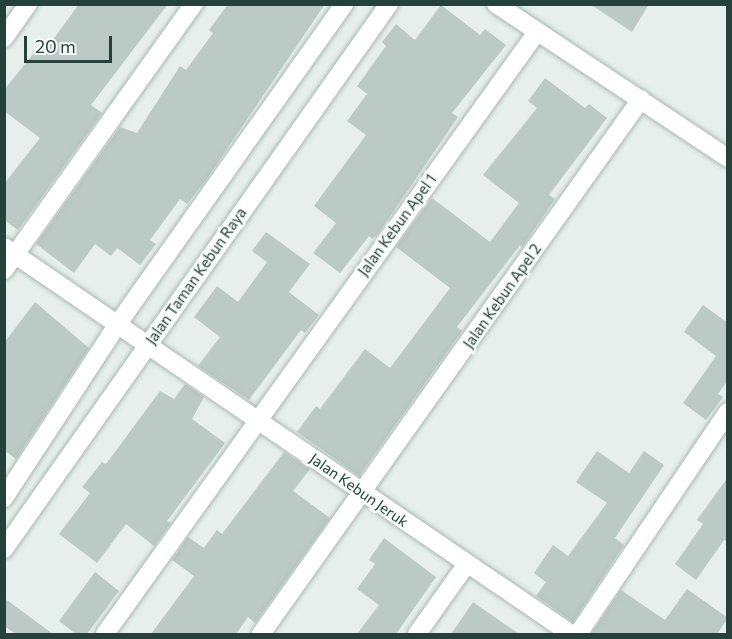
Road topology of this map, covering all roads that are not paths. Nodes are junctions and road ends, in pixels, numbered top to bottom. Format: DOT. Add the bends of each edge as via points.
graph roads {
  1 [pos="28,4"];
  2 [pos="194,4"];
  3 [pos="344,4"];
  4 [pos="389,4"];
  5 [pos="496,4"];
  6 [pos="537,32"];
  7 [pos="4,38"];
  8 [pos="641,99"];
  9 [pos="728,158"];
  10 [pos="10,251"];
  11 [pos="4,270"];
  12 [pos="117,325"];
  13 [pos="148,344"];
  14 [pos="728,412"];
  15 [pos="256,419"];
  16 [pos="363,494"];
  17 [pos="4,498"];
  18 [pos="4,549"];
  19 [pos="466,565"];
  20 [pos="105,634"];
  21 [pos="261,634"];
  22 [pos="417,634"];
  23 [pos="571,634"];
  24 [pos="578,634"];
  1 -- 7 [label="street"];
  2 -- 10 [label="street"];
  3 -- 12 [label="street"];
  4 -- 13 [label="street, Jalan Taman Kebun Raya"];
  5 -- 6 [label="street"];
  6 -- 8 [label="street"];
  6 -- 15 [label="street, Jalan Kebun Apel 1"];
  8 -- 9 [label="street"];
  8 -- 16 [label="street, Jalan Kebun Apel 2"];
  10 -- 11 [label="street"];
  10 -- 12 [label="street, Jalan Kebun Jeruk"];
  12 -- 13 [label="street, Jalan Kebun Jeruk"];
  12 -- 17 [label="street"];
  13 -- 15 [label="street, Jalan Kebun Jeruk"];
  13 -- 18 [label="street, Jalan Taman Kebun Raya"];
  14 -- 24 [label="street"];
  15 -- 16 [label="street, Jalan Kebun Jeruk"];
  15 -- 20 [label="street, Jalan Kebun Apel 1"];
  16 -- 19 [label="street, Jalan Kebun Jeruk"];
  16 -- 21 [label="street, Jalan Kebun Apel 2"];
  19 -- 22 [label="street"];
  19 -- 23 [label="street, Jalan Kebun Jeruk"];
}
